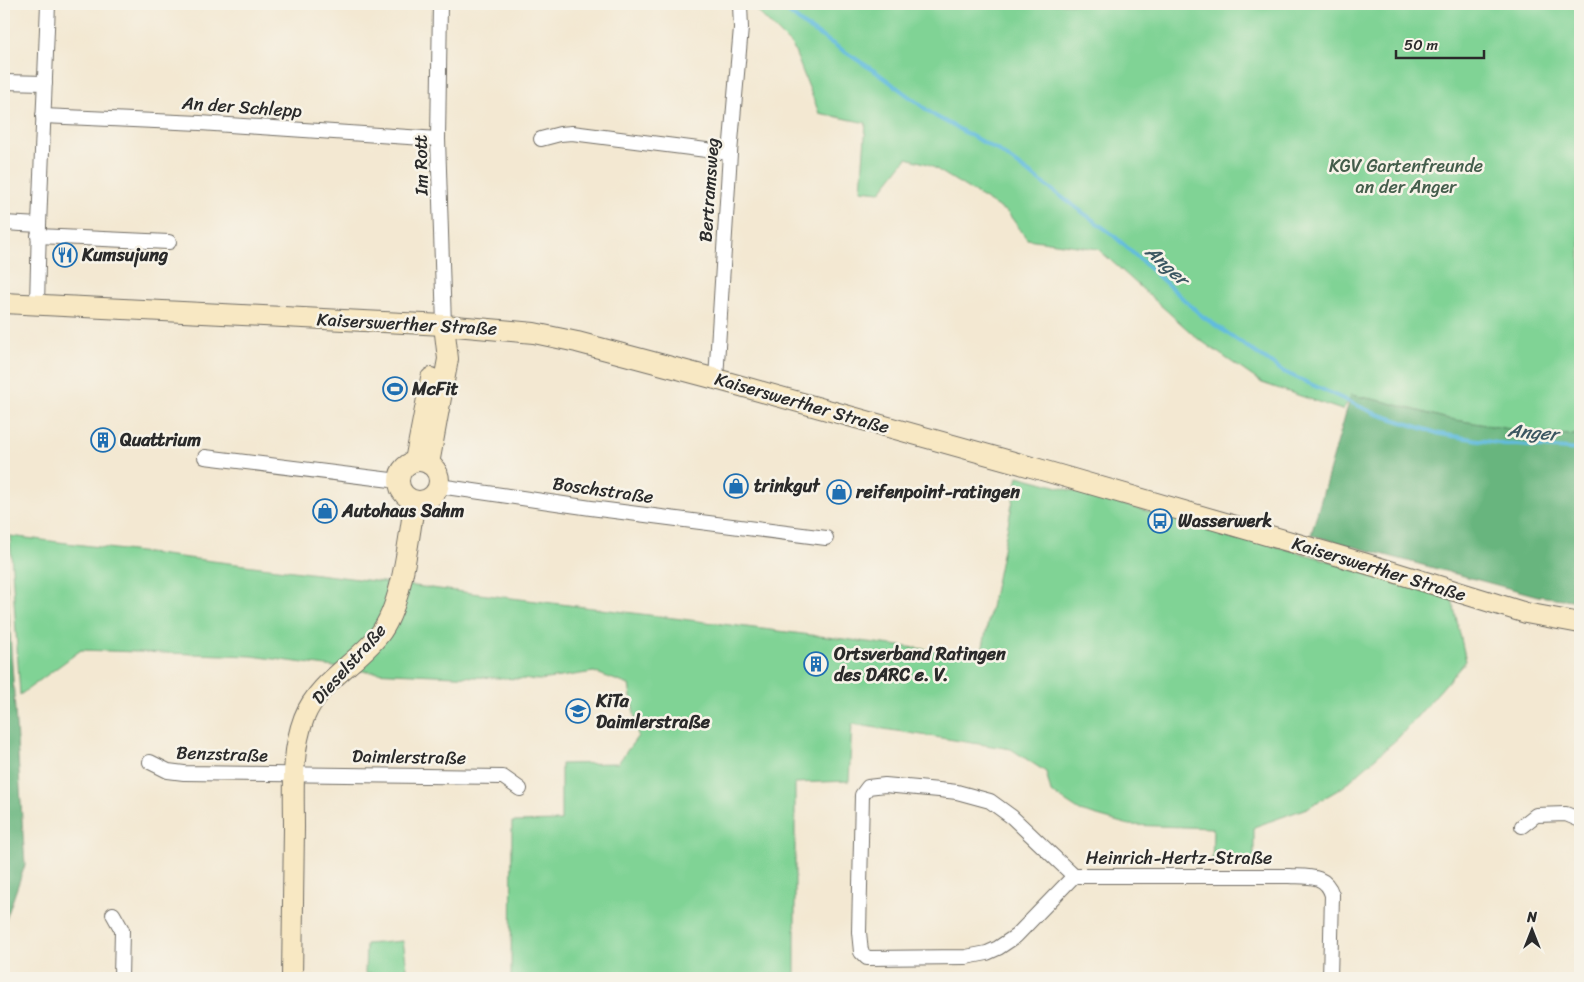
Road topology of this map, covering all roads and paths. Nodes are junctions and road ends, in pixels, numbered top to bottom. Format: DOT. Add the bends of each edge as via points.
graph roads {
  1 [pos="48,4"];
  2 [pos="440,4"];
  3 [pos="740,4"];
  4 [pos="4,82"];
  5 [pos="45,83"];
  6 [pos="43,116"];
  7 [pos="438,139"];
  8 [pos="541,139"];
  9 [pos="730,153"];
  10 [pos="4,223"];
  11 [pos="38,230"];
  12 [pos="168,242"];
  13 [pos="4,303"];
  14 [pos="37,304"];
  15 [pos="444,325"];
  16 [pos="716,379"];
  17 [pos="205,457"];
  18 [pos="422,462"];
  19 [pos="399,481"];
  20 [pos="439,486"];
  21 [pos="415,501"];
  22 [pos="826,538"];
  23 [pos="1580,623"];
  24 [pos="150,762"];
  25 [pos="295,775"];
  26 [pos="520,788"];
  27 [pos="1580,820"];
  28 [pos="1522,826"];
  29 [pos="1074,876"];
  30 [pos="113,914"];
  31 [pos="121,978"];
  32 [pos="292,978"];
  33 [pos="1330,978"];
  1 -- 5 [label="street"];
  2 -- 7 [label="street, Im Rott"];
  3 -- 9 [label="street, Bertramsweg" via="741,28"];
  4 -- 5 [label="street"];
  5 -- 6 [label="street"];
  6 -- 7 [label="street, An der Schlepp"];
  6 -- 11 [label="street"];
  7 -- 15 [label="street, Im Rott"];
  8 -- 9 [label="street" via="572,133"];
  9 -- 16 [label="street, Bertramsweg"];
  10 -- 11 [label="street"];
  11 -- 12 [label="street"];
  11 -- 14 [label="street"];
  13 -- 14 [label="main road, Kaiserswerther Straße"];
  14 -- 15 [label="main road, Kaiserswerther Straße"];
  15 -- 16 [label="main road, Kaiserswerther Straße" via="534,333"];
  15 -- 18 [label="main road" via="448,359"];
  16 -- 23 [label="main road, Kaiserswerther Straße" via="1526,612"];
  17 -- 19 [label="street"];
  18 -- 19 [label="main road" via="409,463 403,468"];
  18 -- 20 [label="main road" via="435,467"];
  19 -- 21 [label="main road" via="403,493"];
  20 -- 21 [label="main road" via="431,498"];
  20 -- 22 [label="street, Boschstraße"];
  21 -- 25 [label="main road, Dieselstraße" via="392,613 364,652 324,687 310,705 299,732"];
  24 -- 25 [label="street, Benzstraße" via="176,772"];
  25 -- 26 [label="street, Daimlerstraße" via="503,777"];
  25 -- 32 [label="main road, Dieselstraße"];
  27 -- 28 [label="street" via="1566,814 1536,815"];
  29 -- 29 [label="street, Heinrich-Hertz-Straße" via="1012,817 990,802 939,790 885,785 864,790 859,900 860,946 864,956 960,957 998,948 1016,936"];
  29 -- 33 [label="street, Heinrich-Hertz-Straße" via="1289,876 1321,880 1330,886 1332,895"];
  30 -- 31 [label="street" via="122,930"];
}
